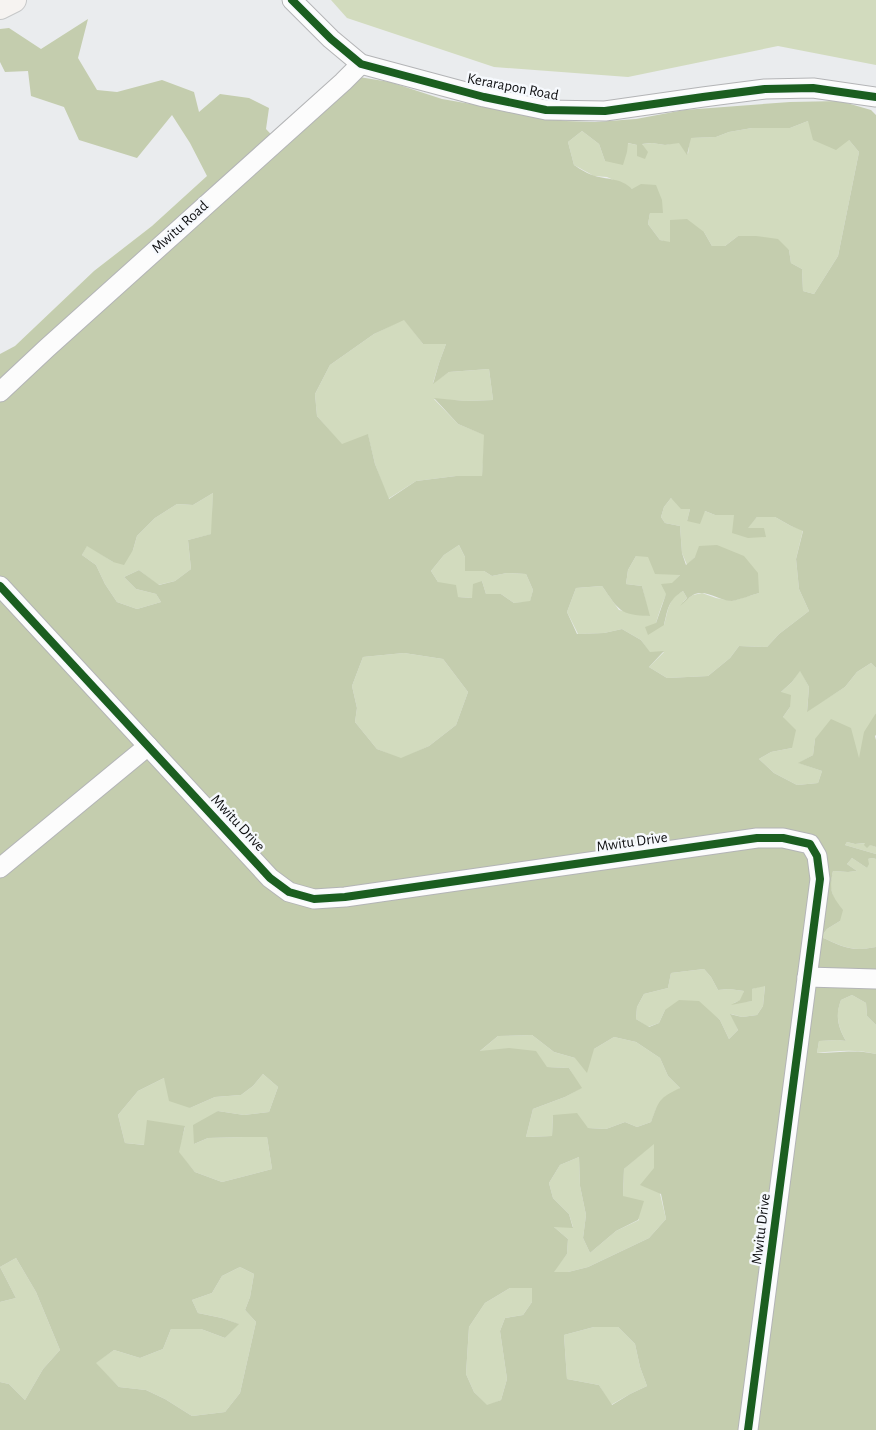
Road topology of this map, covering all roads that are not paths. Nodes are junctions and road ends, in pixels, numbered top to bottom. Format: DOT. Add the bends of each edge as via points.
graph roads {
  1 [pos="14,0"];
  2 [pos="292,0"];
  3 [pos="0,7"];
  4 [pos="361,64"];
  5 [pos="876,97"];
  6 [pos="0,392"];
  7 [pos="0,586"];
  8 [pos="148,746"];
  9 [pos="0,868"];
  10 [pos="807,977"];
  11 [pos="876,979"];
  12 [pos="748,1430"];
  1 -- 3 [label="main road"];
  2 -- 4 [label="street, Kerarapon Road"];
  4 -- 5 [label="street, Kerarapon Road" via="546,110 605,111 703,96 813,88"];
  4 -- 6 [label="street, Mwitu Road"];
  7 -- 8 [label="street, Mwitu Drive"];
  8 -- 9 [label="street"];
  8 -- 10 [label="street, Mwitu Drive" via="270,878 289,892 314,899 757,838 783,838 810,844 817,856 820,879"];
  10 -- 11 [label="street"];
  10 -- 12 [label="street, Mwitu Drive"];
}
